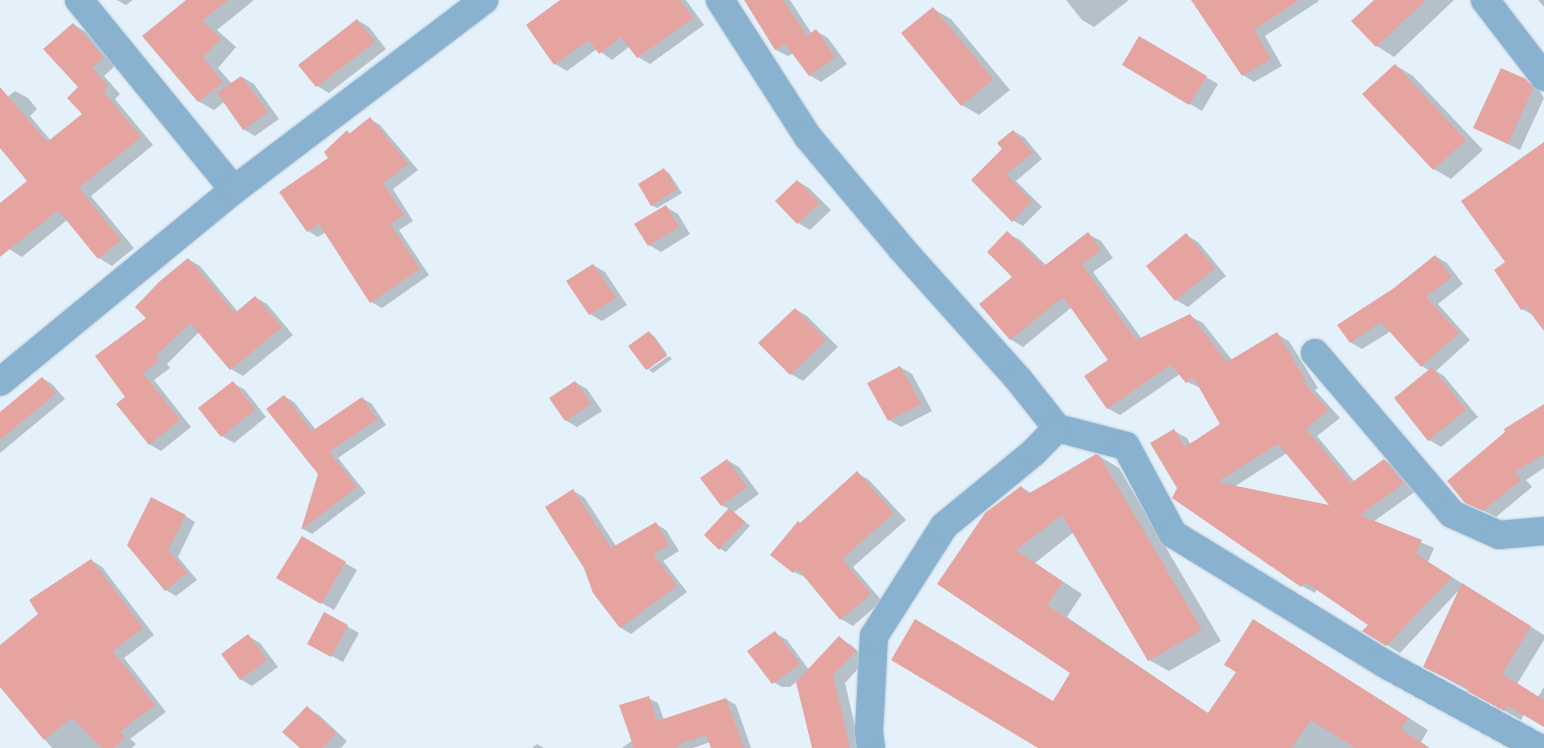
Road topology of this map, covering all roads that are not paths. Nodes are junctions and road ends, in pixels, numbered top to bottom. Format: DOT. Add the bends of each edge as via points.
graph roads {
  1 [pos="79,0"];
  2 [pos="484,0"];
  3 [pos="720,0"];
  4 [pos="1485,0"];
  5 [pos="1544,77"];
  6 [pos="234,190"];
  7 [pos="1315,353"];
  8 [pos="0,382"];
  9 [pos="1057,428"];
  10 [pos="1544,531"];
  11 [pos="871,748"];
  12 [pos="1539,748"];
  1 -- 6 [label="street"];
  2 -- 6 [label="street"];
  3 -- 9 [label="street" via="808,137"];
  4 -- 5 [label="street"];
  6 -- 8 [label="street"];
  7 -- 10 [label="street" via="1452,514 1499,535"];
  9 -- 11 [label="street" via="1034,452 944,526 874,636"];
  9 -- 12 [label="street" via="1126,446 1173,534 1385,664"];
}
